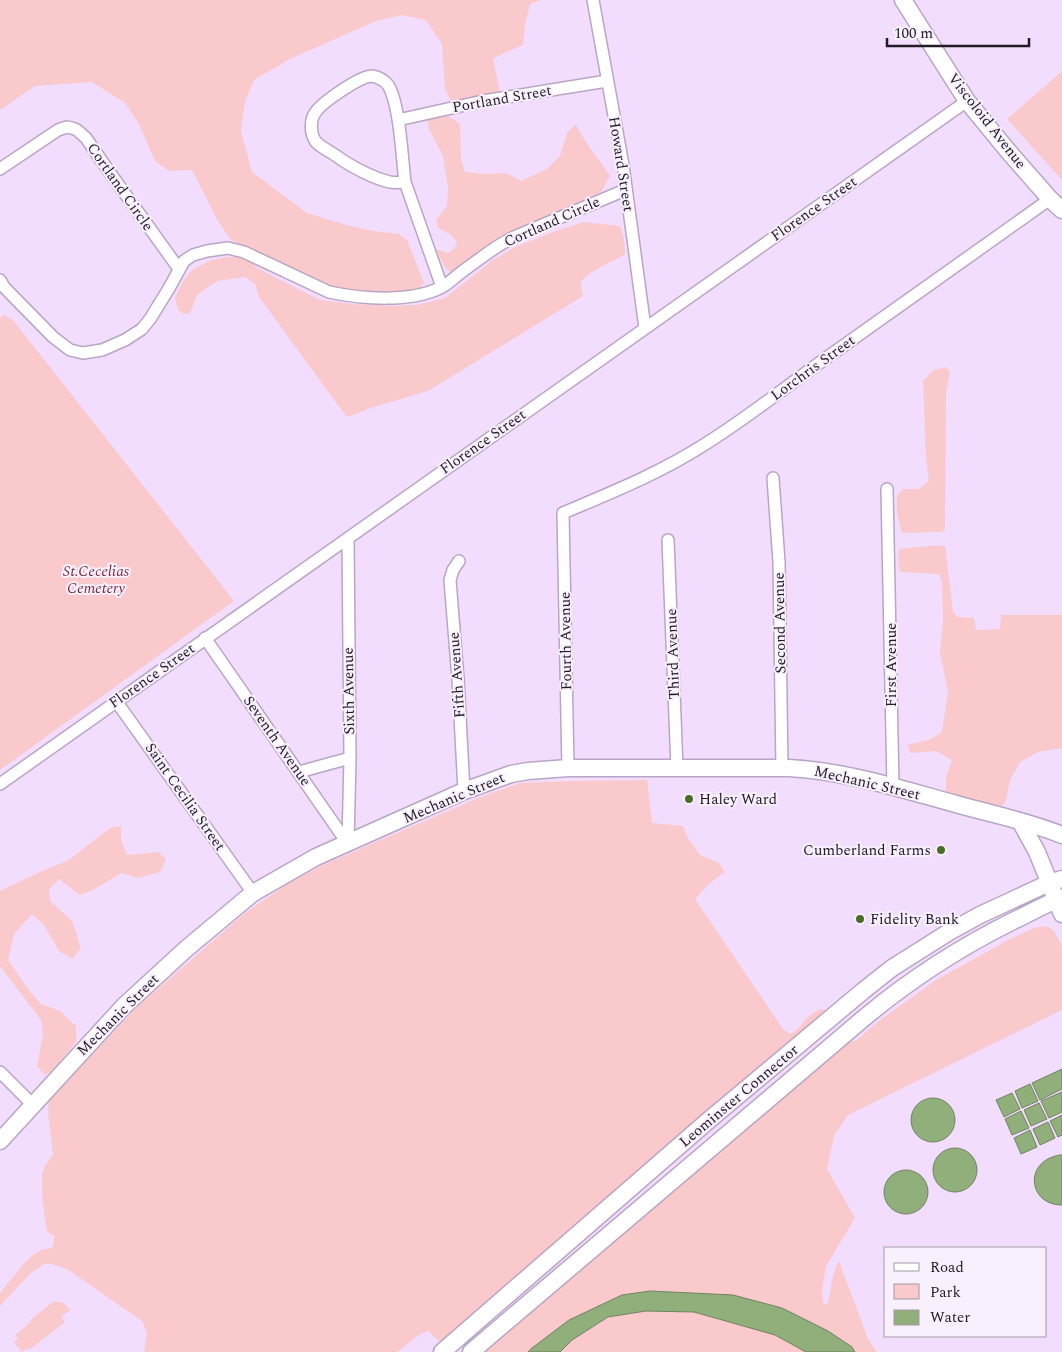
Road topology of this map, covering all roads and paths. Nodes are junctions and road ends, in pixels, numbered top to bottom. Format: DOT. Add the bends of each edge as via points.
graph roads {
  1 [pos="597,0"];
  2 [pos="903,0"];
  3 [pos="607,81"];
  4 [pos="967,101"];
  5 [pos="398,120"];
  6 [pos="0,169"];
  7 [pos="405,182"];
  8 [pos="625,190"];
  9 [pos="1056,204"];
  10 [pos="179,269"];
  11 [pos="0,280"];
  12 [pos="442,287"];
  13 [pos="645,328"];
  14 [pos="773,478"];
  15 [pos="887,488"];
  16 [pos="563,513"];
  17 [pos="348,538"];
  18 [pos="668,540"];
  19 [pos="459,561"];
  20 [pos="205,638"];
  21 [pos="116,701"];
  22 [pos="350,758"];
  23 [pos="568,768"];
  24 [pos="677,768"];
  25 [pos="782,768"];
  26 [pos="299,772"];
  27 [pos="0,784"];
  28 [pos="893,787"];
  29 [pos="464,792"];
  30 [pos="1020,821"];
  31 [pos="1062,834"];
  32 [pos="348,844"];
  33 [pos="1056,881"];
  34 [pos="253,894"];
  35 [pos="1060,904"];
  36 [pos="0,1072"];
  37 [pos="33,1105"];
  38 [pos="0,1140"];
  39 [pos="442,1352"];
  40 [pos="471,1352"];
  1 -- 3 [label="street, Howard Street"];
  2 -- 4 [label="main road, Viscoloid Avenue"];
  3 -- 5 [label="street, Portland Street" via="483,101"];
  3 -- 8 [label="street, Howard Street"];
  4 -- 9 [label="main road, Viscoloid Avenue"];
  4 -- 13 [label="street, Florence Street"];
  5 -- 7 [label="street"];
  5 -- 7 [label="street" via="388,86 382,79 372,76 350,85 325,102 315,113 311,128 317,142 345,162 389,182"];
  6 -- 10 [label="street, Cortland Circle" via="58,130 67,127 77,130 86,138"];
  7 -- 12 [label="street"];
  8 -- 12 [label="street, Cortland Circle" via="499,244"];
  8 -- 13 [label="street, Howard Street"];
  9 -- 16 [label="street, Lorchris Street" via="702,446 639,480"];
  10 -- 11 [label="street, Cortland Circle" via="142,329 125,340 90,353 70,350 53,338"];
  10 -- 12 [label="street, Cortland Circle" via="193,255 228,248 244,252 329,292 364,297 409,297"];
  13 -- 17 [label="street, Florence Street"];
  14 -- 25 [label="street, Second Avenue" via="779,562"];
  15 -- 28 [label="street, First Avenue"];
  16 -- 23 [label="street, Fourth Avenue"];
  17 -- 20 [label="street, Florence Street"];
  17 -- 22 [label="street, Sixth Avenue"];
  18 -- 24 [label="street, Third Avenue"];
  19 -- 29 [label="street, Fifth Avenue" via="450,580"];
  20 -- 21 [label="street, Florence Street"];
  20 -- 26 [label="street, Seventh Avenue"];
  21 -- 27 [label="street, Florence Street"];
  21 -- 34 [label="street, Saint Cecilia Street"];
  22 -- 26 [label="street"];
  22 -- 32 [label="street, Sixth Avenue"];
  23 -- 24 [label="main road, Mechanic Street"];
  23 -- 29 [label="main road, Mechanic Street" via="511,774"];
  24 -- 25 [label="main road, Mechanic Street"];
  25 -- 28 [label="main road, Mechanic Street" via="834,773"];
  26 -- 32 [label="street, Seventh Avenue"];
  28 -- 30 [label="main road, Mechanic Street"];
  29 -- 32 [label="main road, Mechanic Street"];
  30 -- 31 [label="main road, Mechanic Street"];
  30 -- 33 [label="main road"];
  32 -- 34 [label="main road, Mechanic Street" via="316,857"];
  33 -- 35 [label="main road"];
  33 -- 39 [label="main road, Leominster Connector" via="964,923 892,968 709,1120"];
  34 -- 37 [label="main road, Mechanic Street" via="124,1006"];
  35 -- 40 [label="main road, Leominster Connector" via="984,935 898,990"];
  36 -- 37 [label="street"];
  37 -- 38 [label="main road, Mechanic Street"];
}
